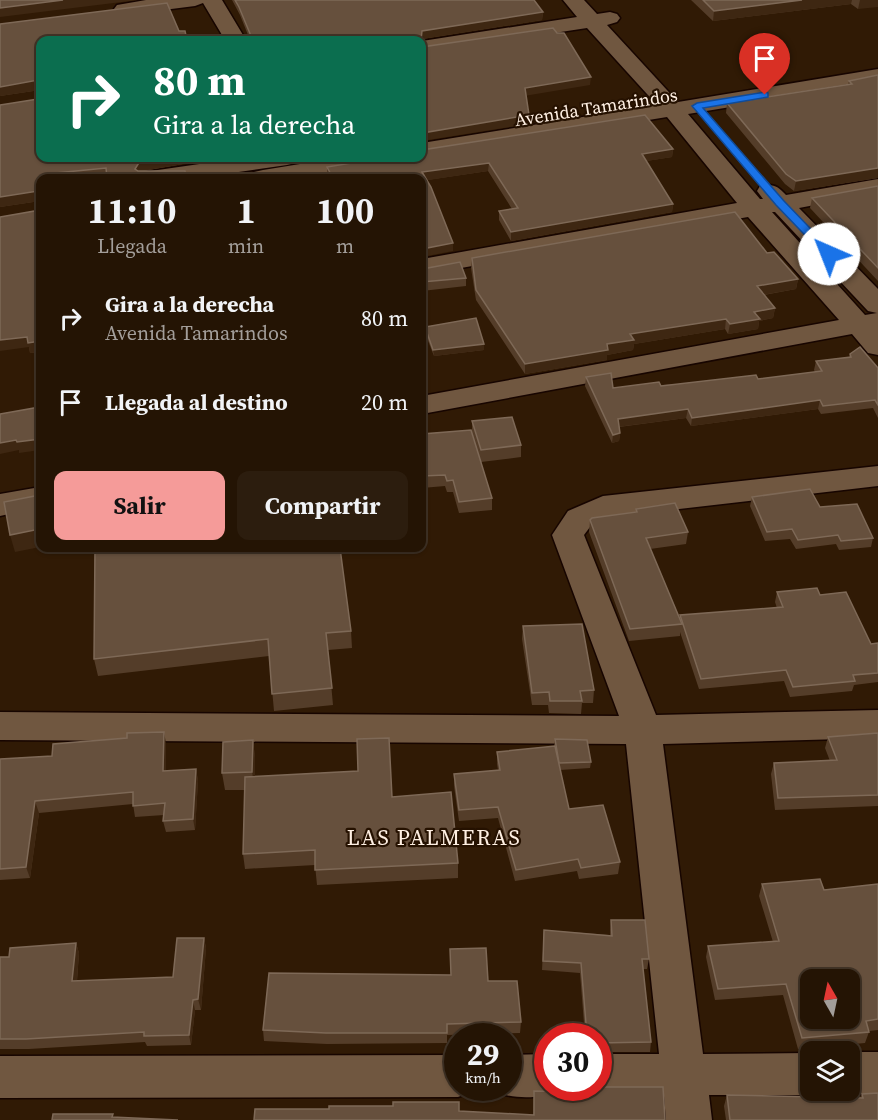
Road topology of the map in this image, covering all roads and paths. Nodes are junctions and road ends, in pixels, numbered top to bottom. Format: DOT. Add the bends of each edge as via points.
graph roads {
  1 [pos="194,0"];
  2 [pos="212,0"];
  3 [pos="573,0"];
  4 [pos="102,12"];
  5 [pos="603,13"];
  6 [pos="210,36"];
  7 [pos="234,36"];
  8 [pos="426,46"];
  9 [pos="878,62"];
  10 [pos="878,76"];
  11 [pos="679,102"];
  12 [pos="426,135"];
  13 [pos="426,149"];
  14 [pos="338,162"];
  15 [pos="299,166"];
  16 [pos="260,171"];
  17 [pos="213,174"];
  18 [pos="878,186"];
  19 [pos="768,206"];
  20 [pos="426,266"];
  21 [pos="878,304"];
  22 [pos="873,336"];
  23 [pos="426,404"];
  24 [pos="426,425"];
  25 [pos="878,476"];
  26 [pos="36,477"];
  27 [pos="0,484"];
  28 [pos="36,498"];
  29 [pos="0,505"];
  30 [pos="878,724"];
  31 [pos="0,726"];
  32 [pos="643,730"];
  33 [pos="860,1073"];
  34 [pos="878,1073"];
  35 [pos="800,1074"];
  36 [pos="612,1075"];
  37 [pos="682,1075"];
  38 [pos="444,1076"];
  39 [pos="0,1077"];
  40 [pos="689,1120"];
  1 -- 4 [label="street"];
  1 -- 6 [label="street"];
  2 -- 7 [label="street"];
  3 -- 5 [label="street"];
  5 -- 8 [label="street"];
  5 -- 11 [label="street"];
  9 -- 11 [label="street, Avenida Tamarindos"];
  10 -- 11 [label="street, Avenida Tamarindos"];
  11 -- 12 [label="street, Avenida Tamarindos"];
  11 -- 13 [label="street, Avenida Tamarindos"];
  11 -- 19 [label="street"];
  14 -- 15 [label="street"];
  15 -- 16 [label="street"];
  16 -- 17 [label="street"];
  18 -- 19 [label="street"];
  19 -- 20 [label="street"];
  19 -- 21 [label="street"];
  19 -- 22 [label="street"];
  22 -- 23 [label="street"];
  22 -- 24 [label="street"];
  25 -- 32 [label="street" via="603,507 579,519 568,535"];
  26 -- 27 [label="street"];
  28 -- 29 [label="street"];
  30 -- 32 [label="street"];
  31 -- 32 [label="street"];
  32 -- 37 [label="street"];
  33 -- 34 [label="street"];
  35 -- 37 [label="street"];
  36 -- 37 [label="street"];
  37 -- 40 [label="street"];
  38 -- 39 [label="street"];
}
